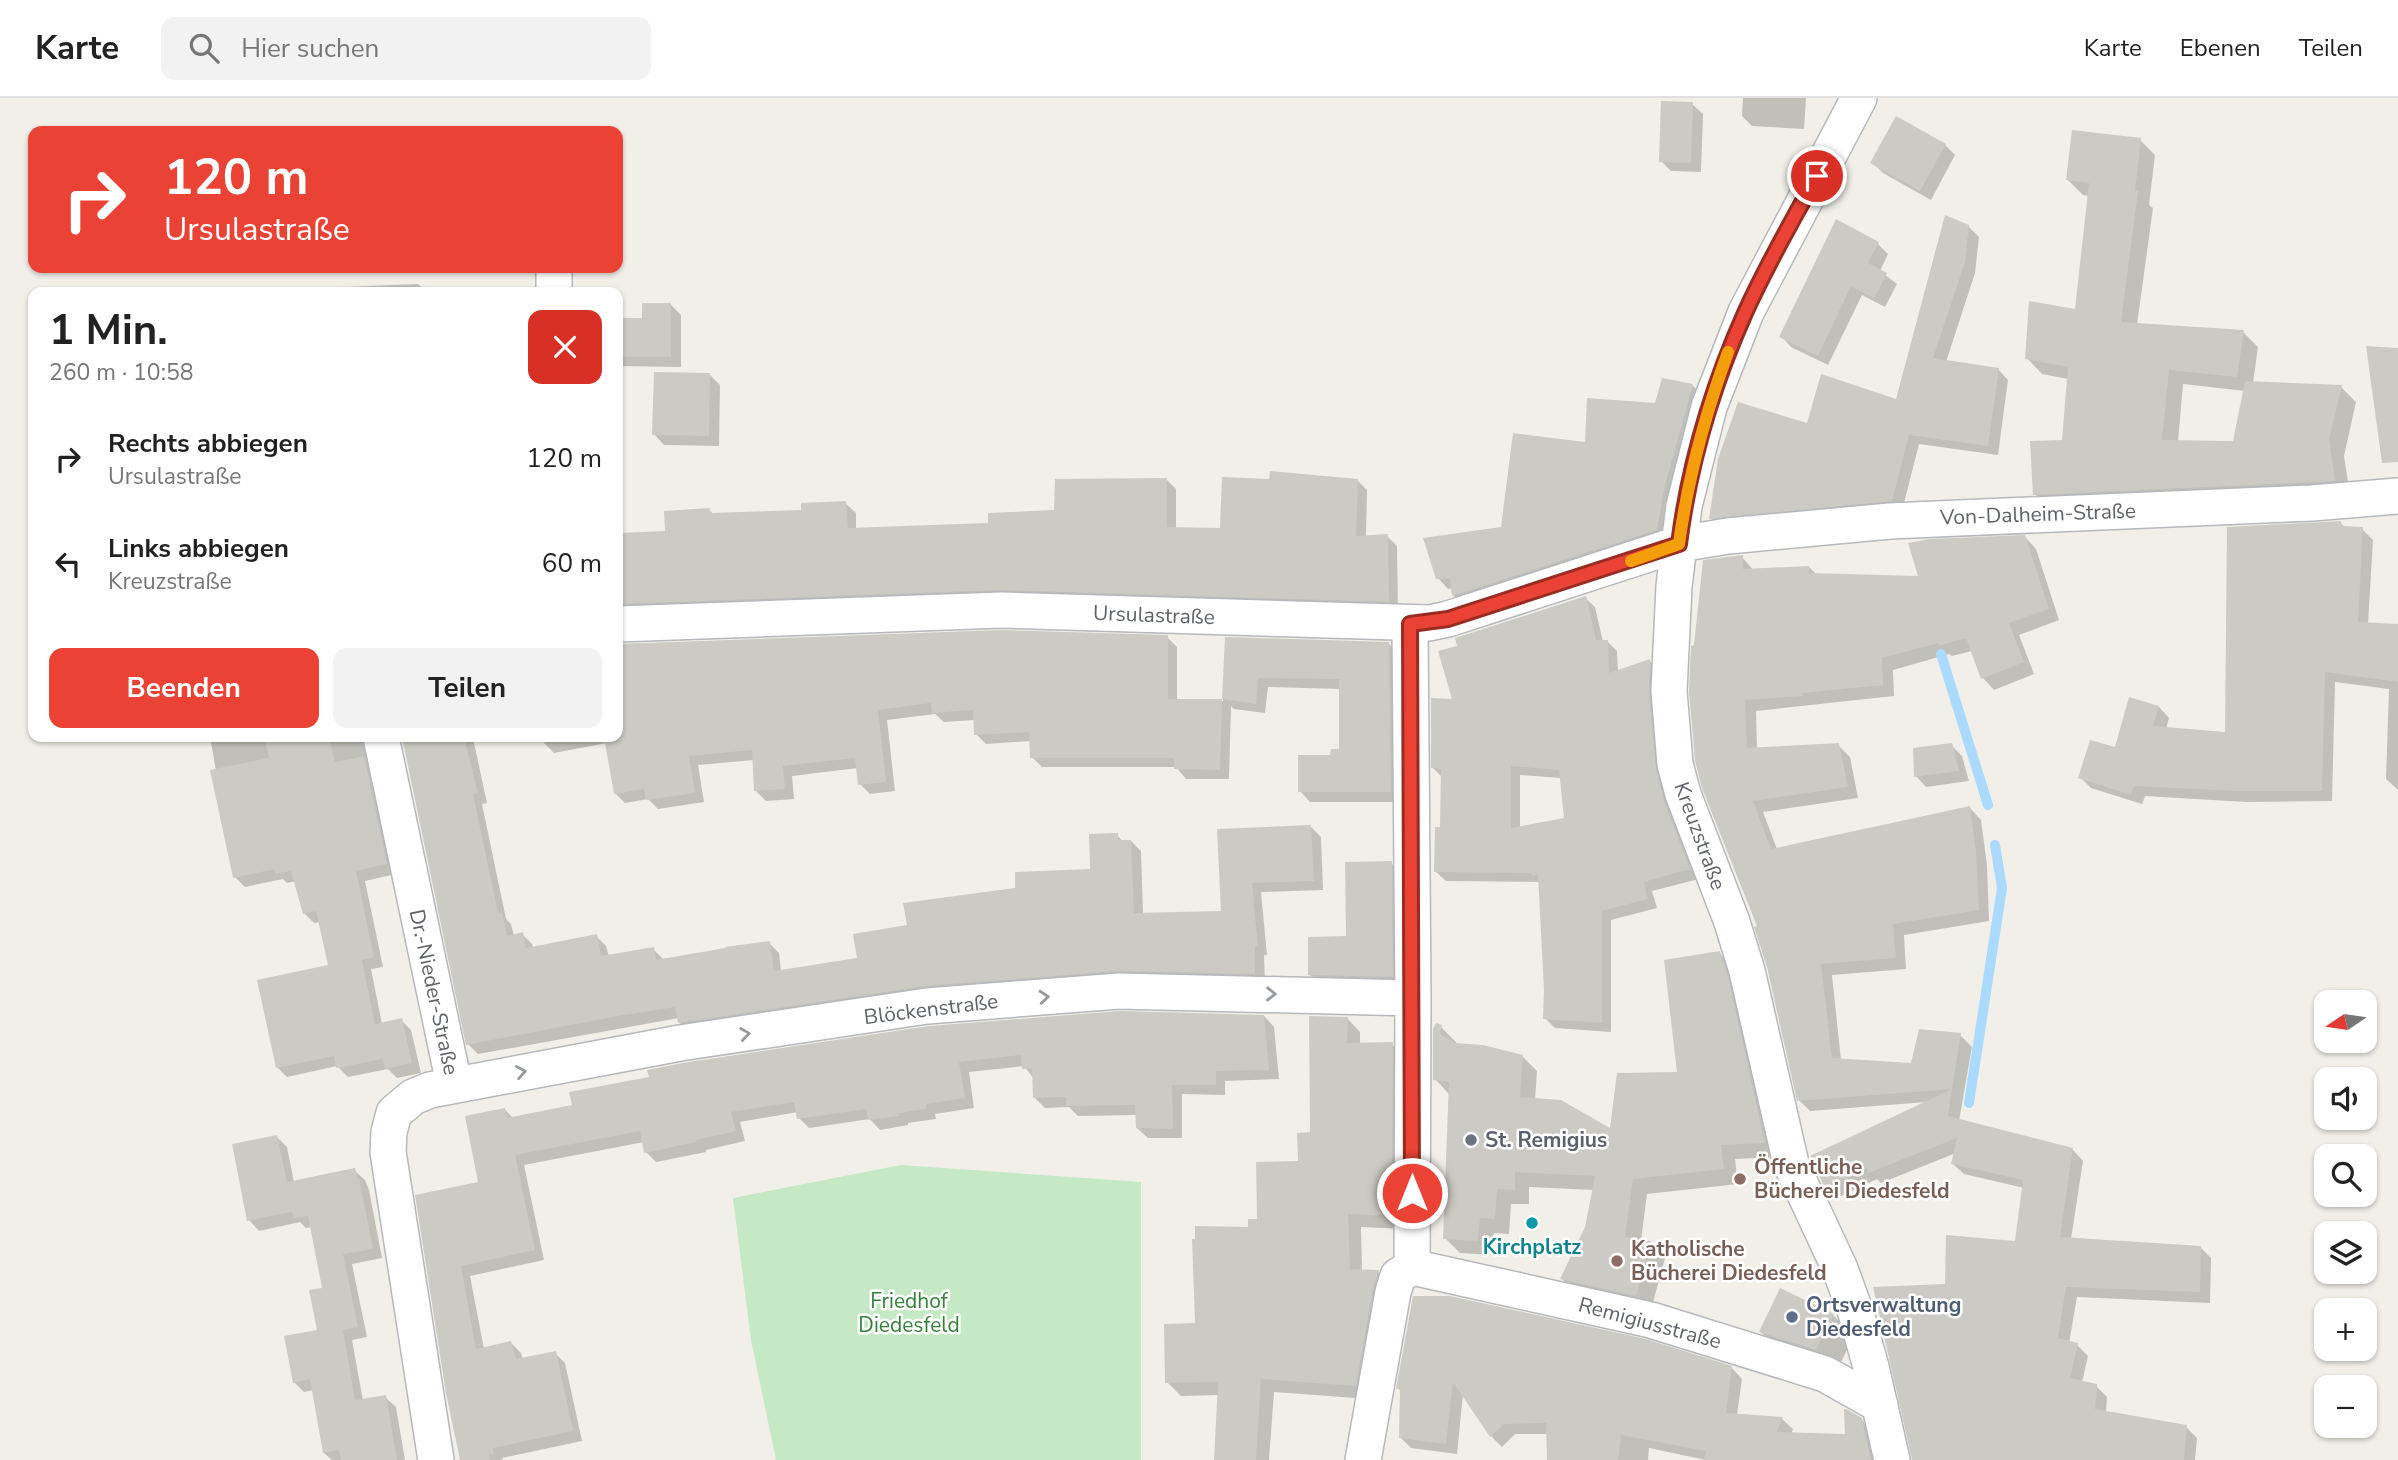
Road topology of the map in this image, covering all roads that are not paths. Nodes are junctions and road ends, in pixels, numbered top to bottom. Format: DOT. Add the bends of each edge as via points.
graph roads {
  1 [pos="1859,98"];
  2 [pos="2398,496"];
  3 [pos="1679,544"];
  4 [pos="623,624"];
  5 [pos="1410,624"];
  6 [pos="382,742"];
  7 [pos="1413,998"];
  8 [pos="454,1084"];
  9 [pos="1412,1267"];
  10 [pos="1880,1405"];
  11 [pos="436,1460"];
  12 [pos="1363,1460"];
  13 [pos="1892,1460"];
  1 -- 3 [label="street, Kreuzstraße" via="1773,257 1728,354 1696,455"];
  2 -- 3 [label="street, Von-Dalheim-Straße" via="1890,521"];
  3 -- 5 [label="street, Ursulastraße" via="1448,619"];
  3 -- 10 [label="street, Kreuzstraße" via="1670,678 1675,764 1747,971 1791,1164 1840,1269"];
  4 -- 5 [label="street, Ursulastraße" via="1001,610"];
  5 -- 7 [label="street"];
  6 -- 8 [label="street, Dr.-Nieder-Straße"];
  8 -- 7 [label="street, Blöckenstraße, one-way" via="680,1043 926,1006 1119,991"];
  7 -- 9 [label="street"];
  8 -- 11 [label="street, Dr.-Nieder-Straße" via="413,1097 394,1113 388,1152"];
  9 -- 10 [label="street, Remigiusstraße" via="1651,1320 1825,1374"];
  9 -- 12 [label="street" via="1398,1276 1393,1292"];
  10 -- 13 [label="street, Kreuzstraße"];
}
